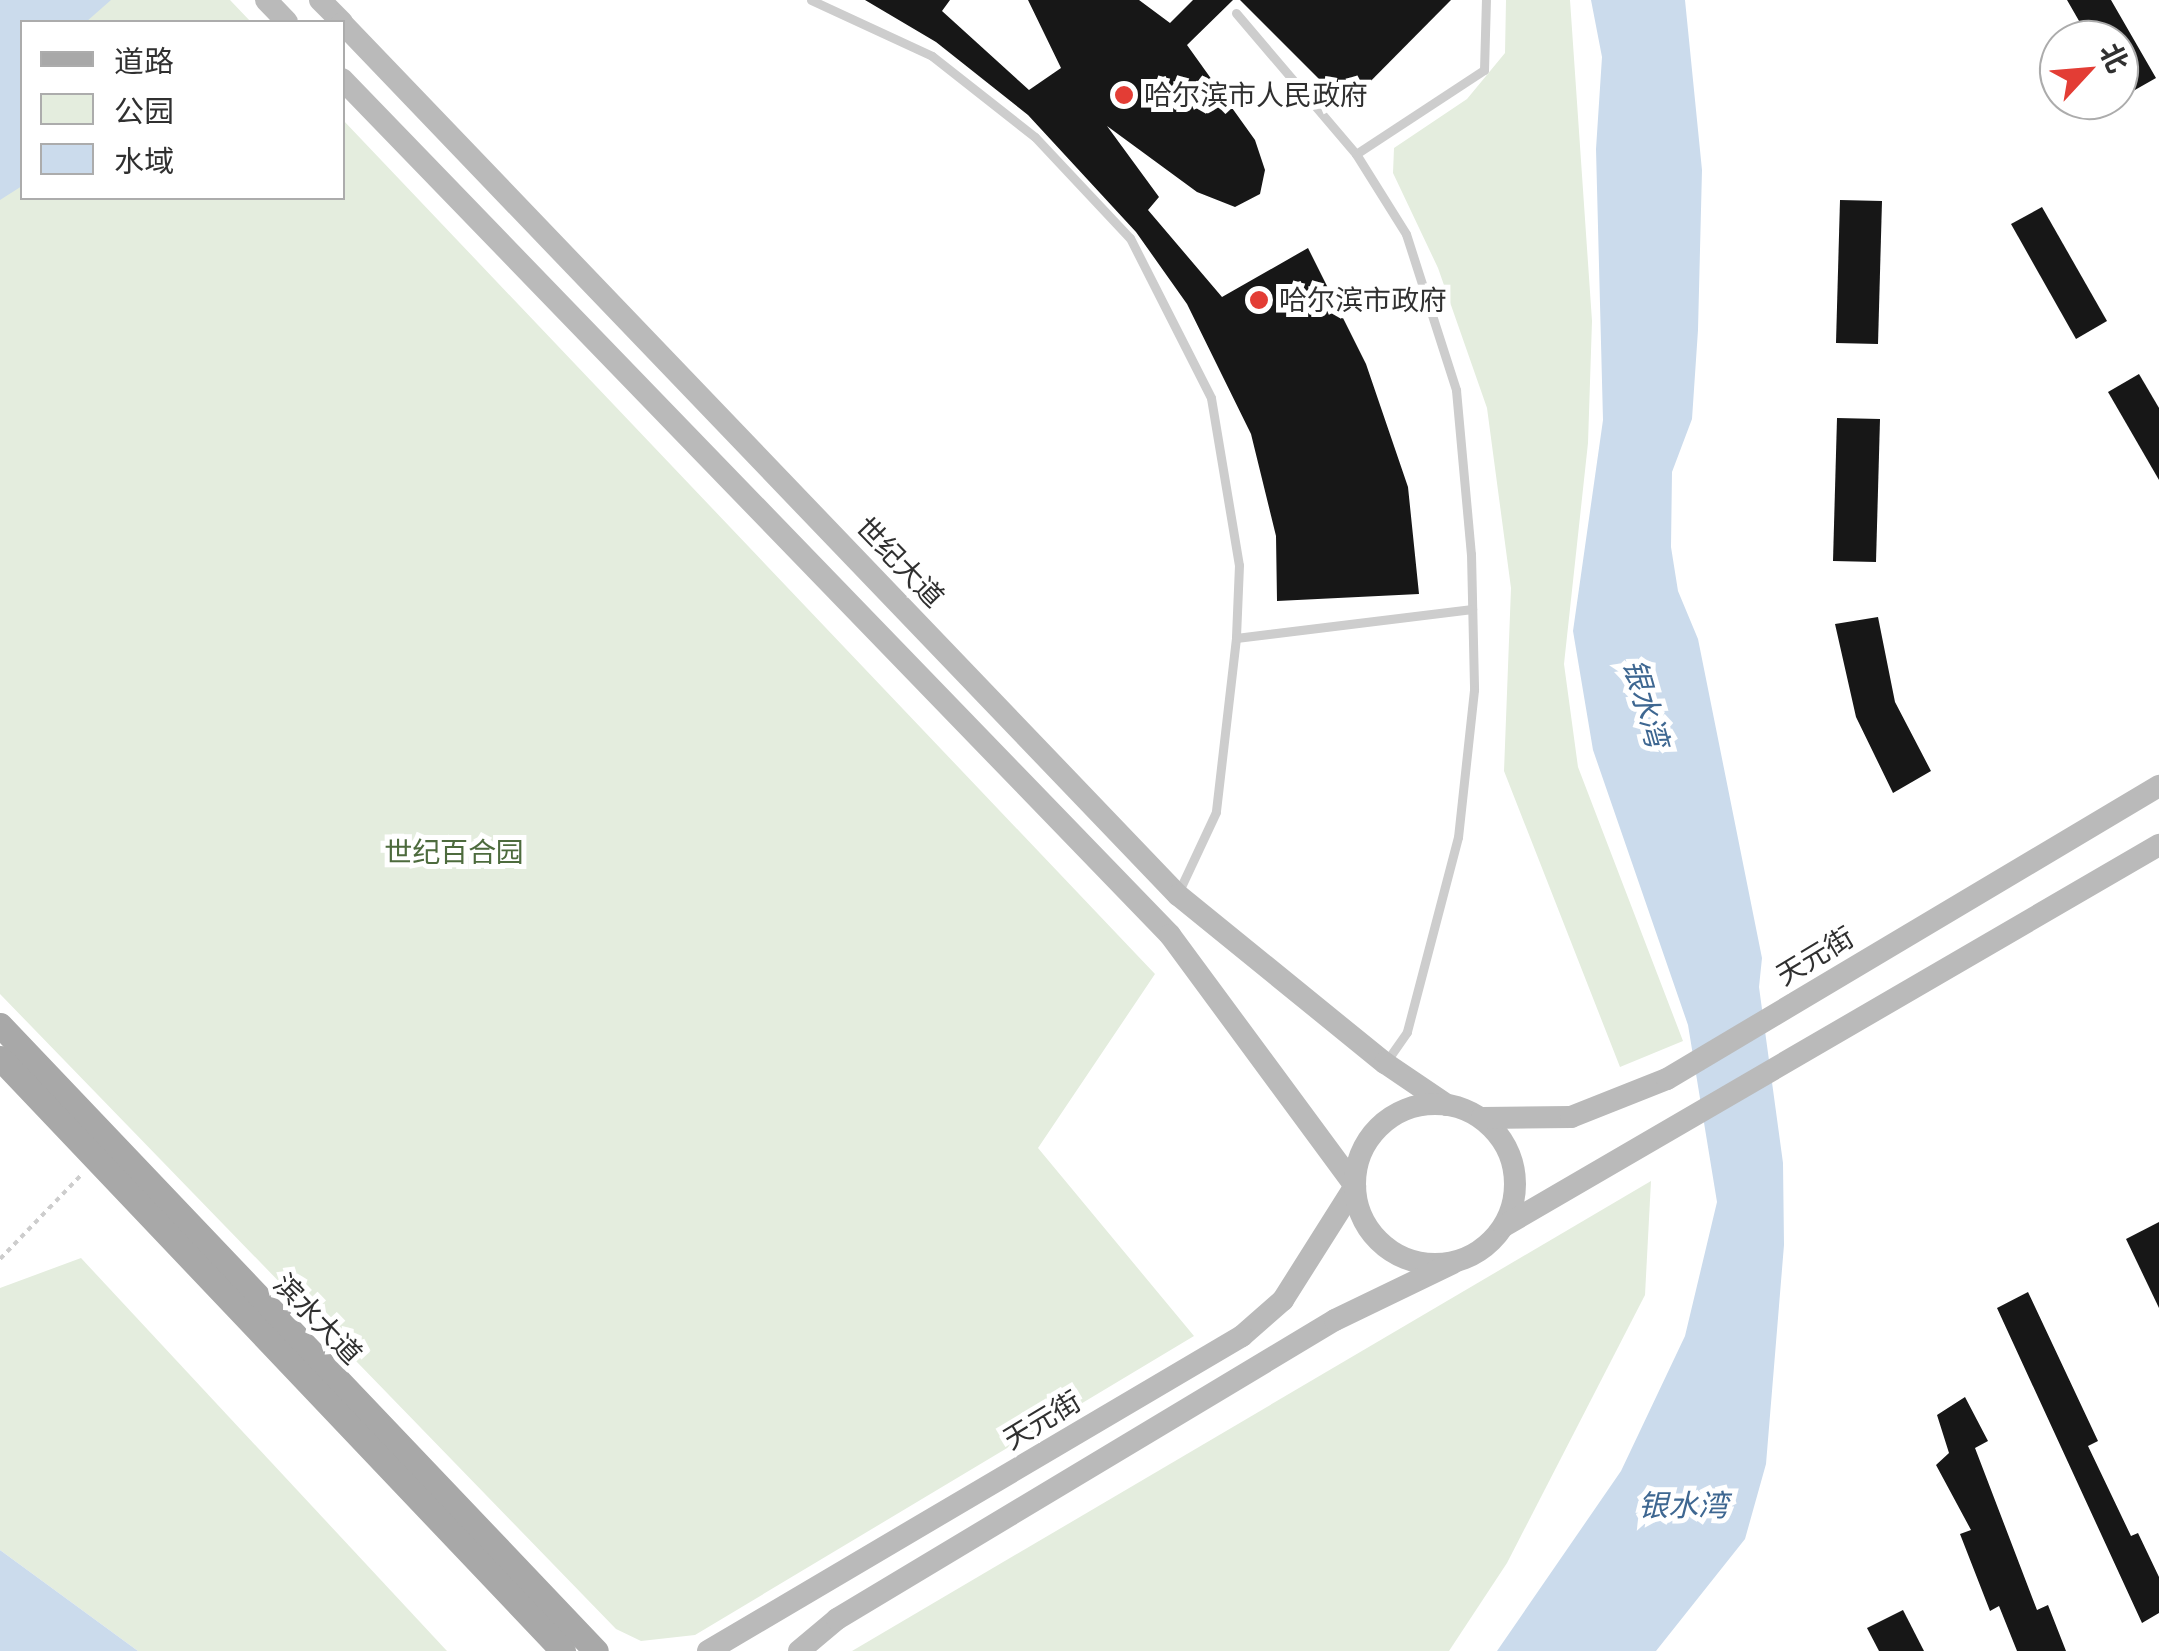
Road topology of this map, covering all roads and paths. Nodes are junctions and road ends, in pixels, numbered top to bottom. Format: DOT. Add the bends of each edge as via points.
graph roads {
  1 [pos="266,0"];
  2 [pos="320,0"];
  3 [pos="811,0"];
  4 [pos="1486,0"];
  5 [pos="1236,13"];
  6 [pos="286,20"];
  7 [pos="339,20"];
  8 [pos="345,26"];
  9 [pos="345,82"];
  10 [pos="1356,154"];
  11 [pos="1472,609"];
  12 [pos="1236,638"];
  13 [pos="2159,786"];
  14 [pos="2159,845"];
  15 [pos="1178,895"];
  16 [pos="0,1025"];
  17 [pos="0,1058"];
  18 [pos="1384,1063"];
  19 [pos="1447,1105"];
  20 [pos="1482,1118"];
  21 [pos="96,1160"];
  22 [pos="1355,1186"];
  23 [pos="1504,1226"];
  24 [pos="0,1259"];
  25 [pos="1453,1263"];
  26 [pos="716,1648"];
  27 [pos="563,1651"];
  28 [pos="596,1651"];
  29 [pos="799,1651"];
  1 -- 6 [label="main road"];
  2 -- 7 [label="main road, 世纪大道"];
  3 -- 12 [label="lane" via="932,56 1035,137 1130,238 1211,398 1239,565"];
  4 -- 10 [label="lane" via="1484,70"];
  5 -- 10 [label="lane"];
  8 -- 15 [label="main road, 世纪大道"];
  9 -- 22 [label="main road" via="1170,934"];
  10 -- 11 [label="lane" via="1406,234 1456,390"];
  11 -- 12 [label="lane"];
  11 -- 18 [label="lane" via="1474,690 1458,837 1407,1032"];
  12 -- 15 [label="lane" via="1216,812"];
  13 -- 20 [label="main road, 天元街" via="1667,1079 1571,1117"];
  14 -- 23 [label="main road"];
  15 -- 18 [label="main road, 世纪大道"];
  16 -- 28 [label="main road, 滨水大道"];
  17 -- 21 [label="main road, 滨水大道"];
  18 -- 19 [label="main road, 世纪大道"];
  19 -- 20 [label="main road"];
  19 -- 22 [label="main road" via="1402,1111 1382,1124 1367,1142"];
  20 -- 23 [label="main road" via="1509,1152 1516,1177"];
  21 -- 24 [label="path"];
  21 -- 27 [label="main road, 滨水大道"];
  22 -- 25 [label="main road" via="1370,1230 1386,1248 1406,1260"];
  22 -- 26 [label="main road, 天元街" via="1283,1300 1256,1325"];
  23 -- 25 [label="main road" via="1482,1249"];
  25 -- 29 [label="main road" via="1335,1320 837,1619"];
}
